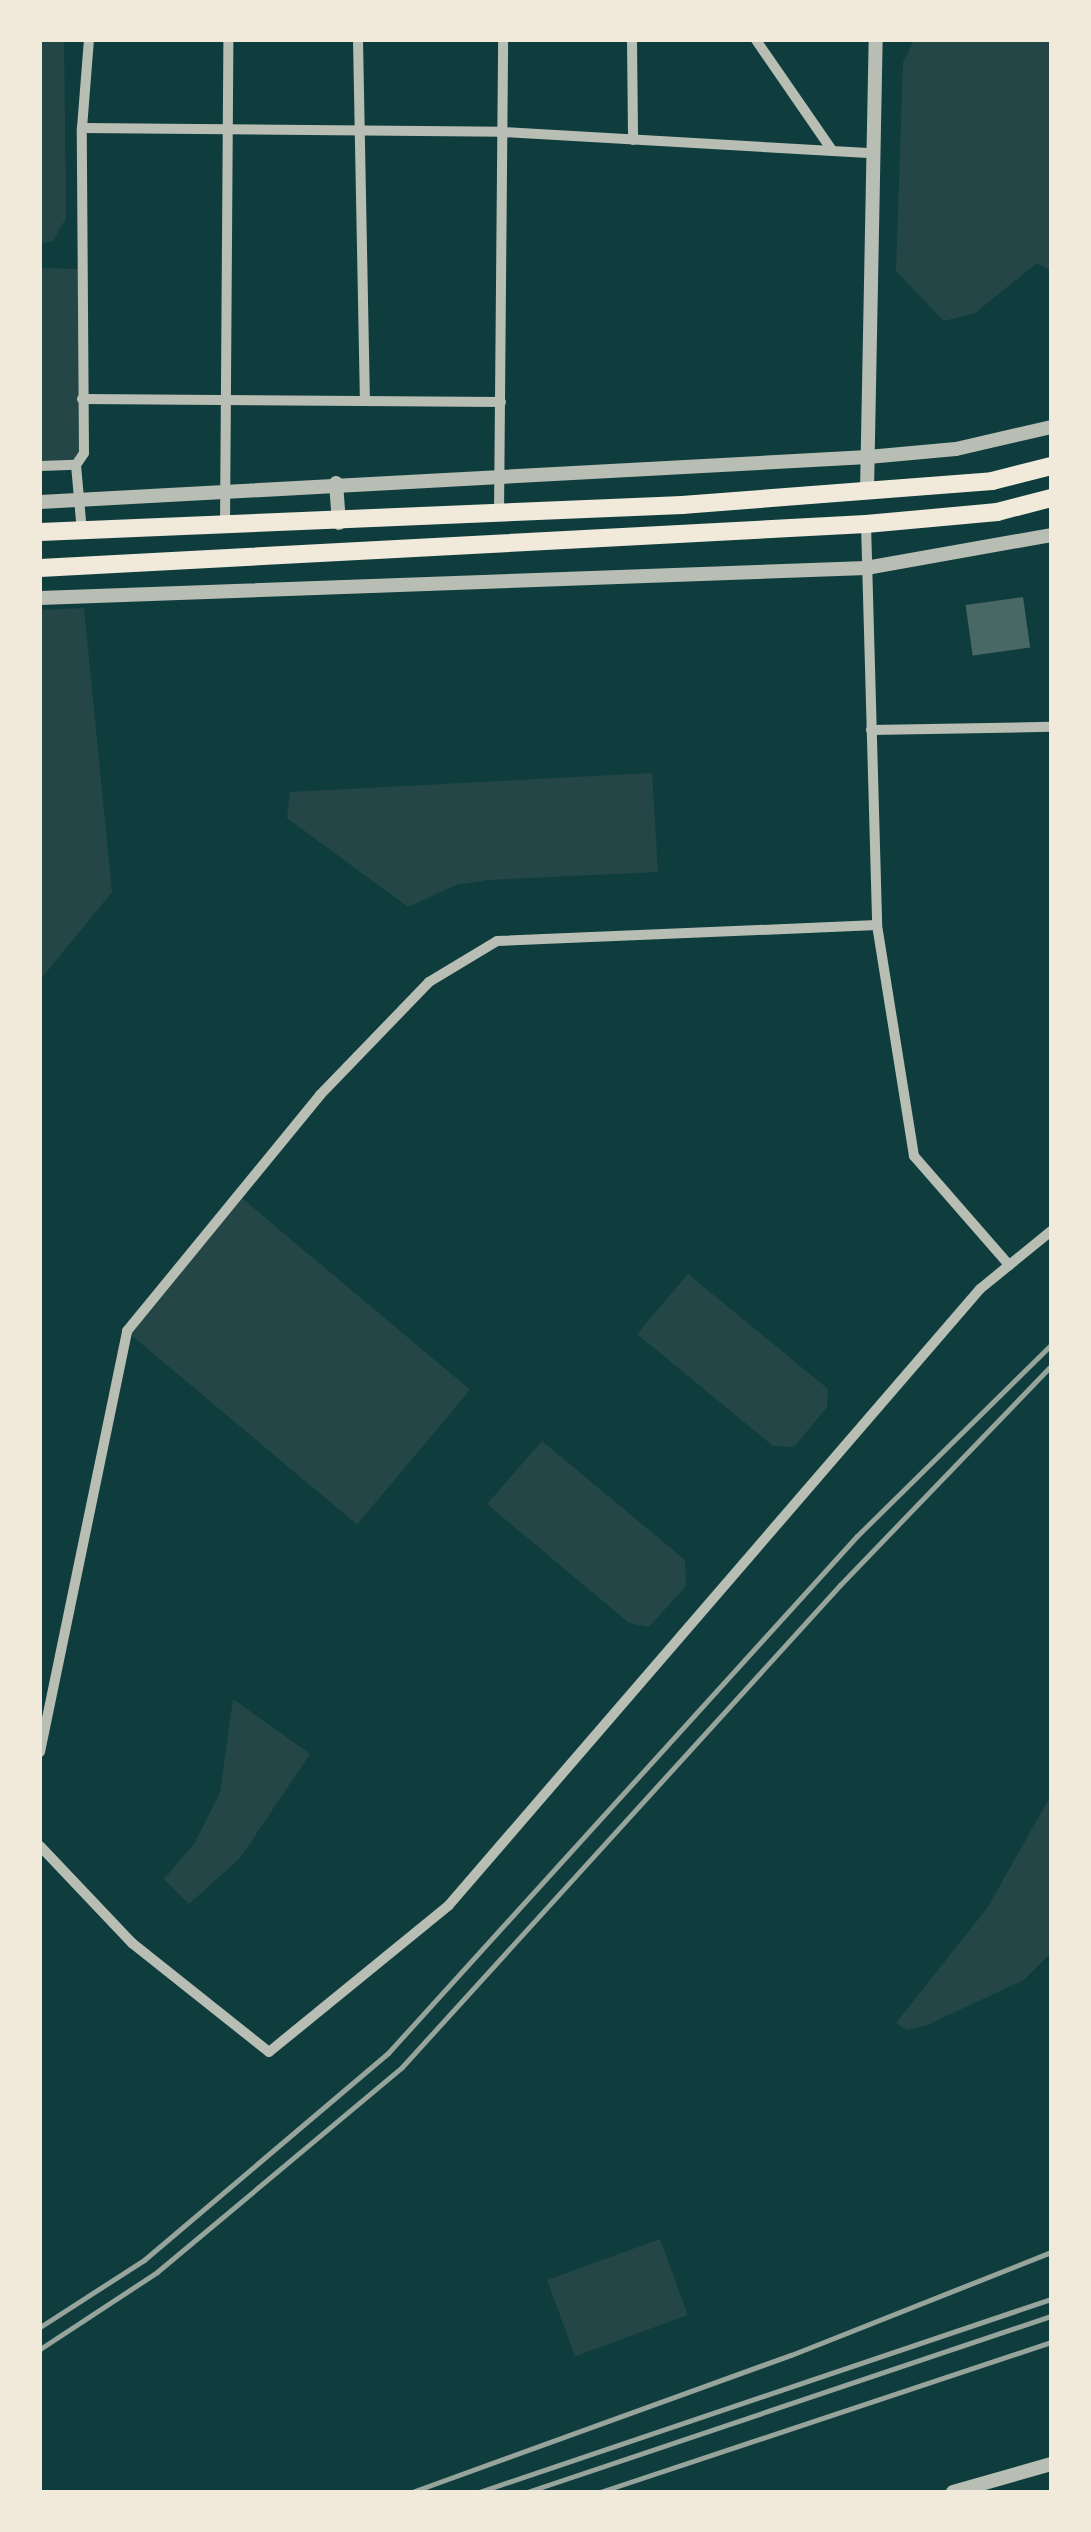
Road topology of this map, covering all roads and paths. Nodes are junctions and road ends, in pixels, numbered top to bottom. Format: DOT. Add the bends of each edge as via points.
graph roads {
  1 [pos="89,40"];
  2 [pos="228,40"];
  3 [pos="358,40"];
  4 [pos="503,40"];
  5 [pos="632,40"];
  6 [pos="756,40"];
  7 [pos="876,40"];
  8 [pos="82,128"];
  9 [pos="227,130"];
  10 [pos="360,131"];
  11 [pos="502,132"];
  12 [pos="633,140"];
  13 [pos="832,150"];
  14 [pos="872,153"];
  15 [pos="82,398"];
  16 [pos="224,401"];
  17 [pos="365,401"];
  18 [pos="501,402"];
  19 [pos="1051,427"];
  20 [pos="868,457"];
  21 [pos="76,465"];
  22 [pos="40,466"];
  23 [pos="1051,466"];
  24 [pos="500,478"];
  25 [pos="336,483"];
  26 [pos="224,490"];
  27 [pos="867,491"];
  28 [pos="1051,498"];
  29 [pos="76,500"];
  30 [pos="40,502"];
  31 [pos="499,516"];
  32 [pos="339,524"];
  33 [pos="866,524"];
  34 [pos="225,527"];
  35 [pos="40,532"];
  36 [pos="82,533"];
  37 [pos="1051,535"];
  38 [pos="40,568"];
  39 [pos="866,568"];
  40 [pos="40,598"];
  41 [pos="1051,727"];
  42 [pos="871,730"];
  43 [pos="877,925"];
  44 [pos="1051,1230"];
  45 [pos="1009,1266"];
  46 [pos="40,1752"];
  47 [pos="40,1846"];
  48 [pos="1051,2464"];
  49 [pos="972,2489"];
  50 [pos="953,2492"];
  1 -- 8 [label="street"];
  2 -- 9 [label="street"];
  3 -- 10 [label="street"];
  4 -- 11 [label="street"];
  5 -- 12 [label="street"];
  6 -- 13 [label="street"];
  7 -- 14 [label="street"];
  8 -- 9 [label="street"];
  8 -- 15 [label="street"];
  9 -- 10 [label="street"];
  9 -- 16 [label="street"];
  10 -- 11 [label="street"];
  10 -- 17 [label="street"];
  11 -- 12 [label="street"];
  11 -- 18 [label="street"];
  12 -- 13 [label="street"];
  13 -- 14 [label="street"];
  14 -- 20 [label="street"];
  15 -- 16 [label="street"];
  15 -- 21 [label="street" via="84,453"];
  16 -- 17 [label="street"];
  16 -- 26 [label="street"];
  17 -- 18 [label="street"];
  18 -- 24 [label="street"];
  19 -- 20 [label="street" via="956,449"];
  20 -- 24 [label="street"];
  20 -- 27 [label="street"];
  21 -- 22 [label="street"];
  21 -- 29 [label="street"];
  23 -- 27 [label="main road" via="992,482"];
  24 -- 25 [label="street"];
  24 -- 31 [label="street"];
  25 -- 26 [label="street"];
  25 -- 32 [label="street"];
  26 -- 29 [label="street"];
  26 -- 34 [label="street"];
  27 -- 31 [label="main road"];
  28 -- 33 [label="main road" via="997,512"];
  29 -- 30 [label="street"];
  29 -- 36 [label="street"];
  31 -- 32 [label="main road"];
  32 -- 34 [label="main road"];
  33 -- 38 [label="main road"];
  33 -- 39 [label="street"];
  34 -- 36 [label="main road"];
  35 -- 36 [label="main road"];
  37 -- 39 [label="street"];
  39 -- 40 [label="street"];
  39 -- 42 [label="street"];
  41 -- 42 [label="street"];
  42 -- 43 [label="street"];
  43 -- 45 [label="street" via="914,1156"];
  43 -- 46 [label="street" via="496,941 428,982 320,1095 127,1331"];
  44 -- 45 [label="street"];
  45 -- 47 [label="street" via="968,1304 449,1905 268,2052 132,1943"];
  48 -- 49 [label="street"];
  49 -- 50 [label="street"];
}
